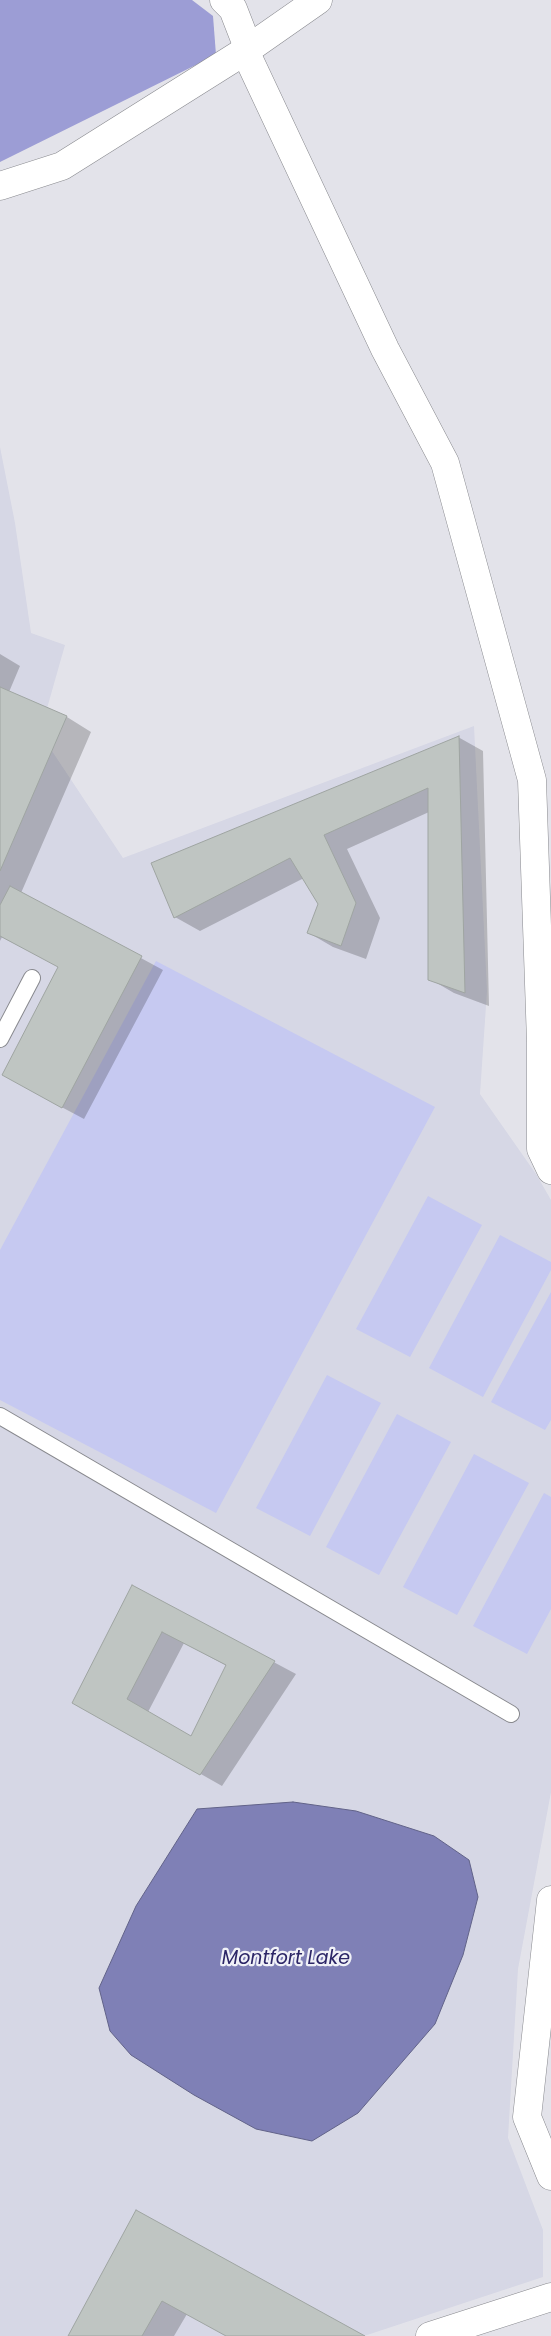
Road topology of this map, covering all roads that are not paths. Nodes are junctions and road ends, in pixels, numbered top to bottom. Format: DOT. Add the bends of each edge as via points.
graph roads {
  1 [pos="224,0"];
  2 [pos="318,0"];
  3 [pos="245,51"];
  4 [pos="0,186"];
  5 [pos="32,978"];
  6 [pos="0,1039"];
  7 [pos="551,1170"];
  8 [pos="0,1416"];
  9 [pos="511,1714"];
  10 [pos="551,1900"];
  11 [pos="551,2176"];
  12 [pos="551,2297"];
  13 [pos="430,2336"];
  1 -- 3 [label="main road" via="233,9 247,45"];
  2 -- 3 [label="main road"];
  3 -- 4 [label="main road" via="62,166"];
  3 -- 7 [label="main road" via="385,349 445,463 519,732 532,780 541,1042 540,1149"];
  5 -- 6 [label="lane"];
  8 -- 9 [label="lane"];
  10 -- 11 [label="main road" via="527,2117"];
  12 -- 13 [label="main road"];
}
